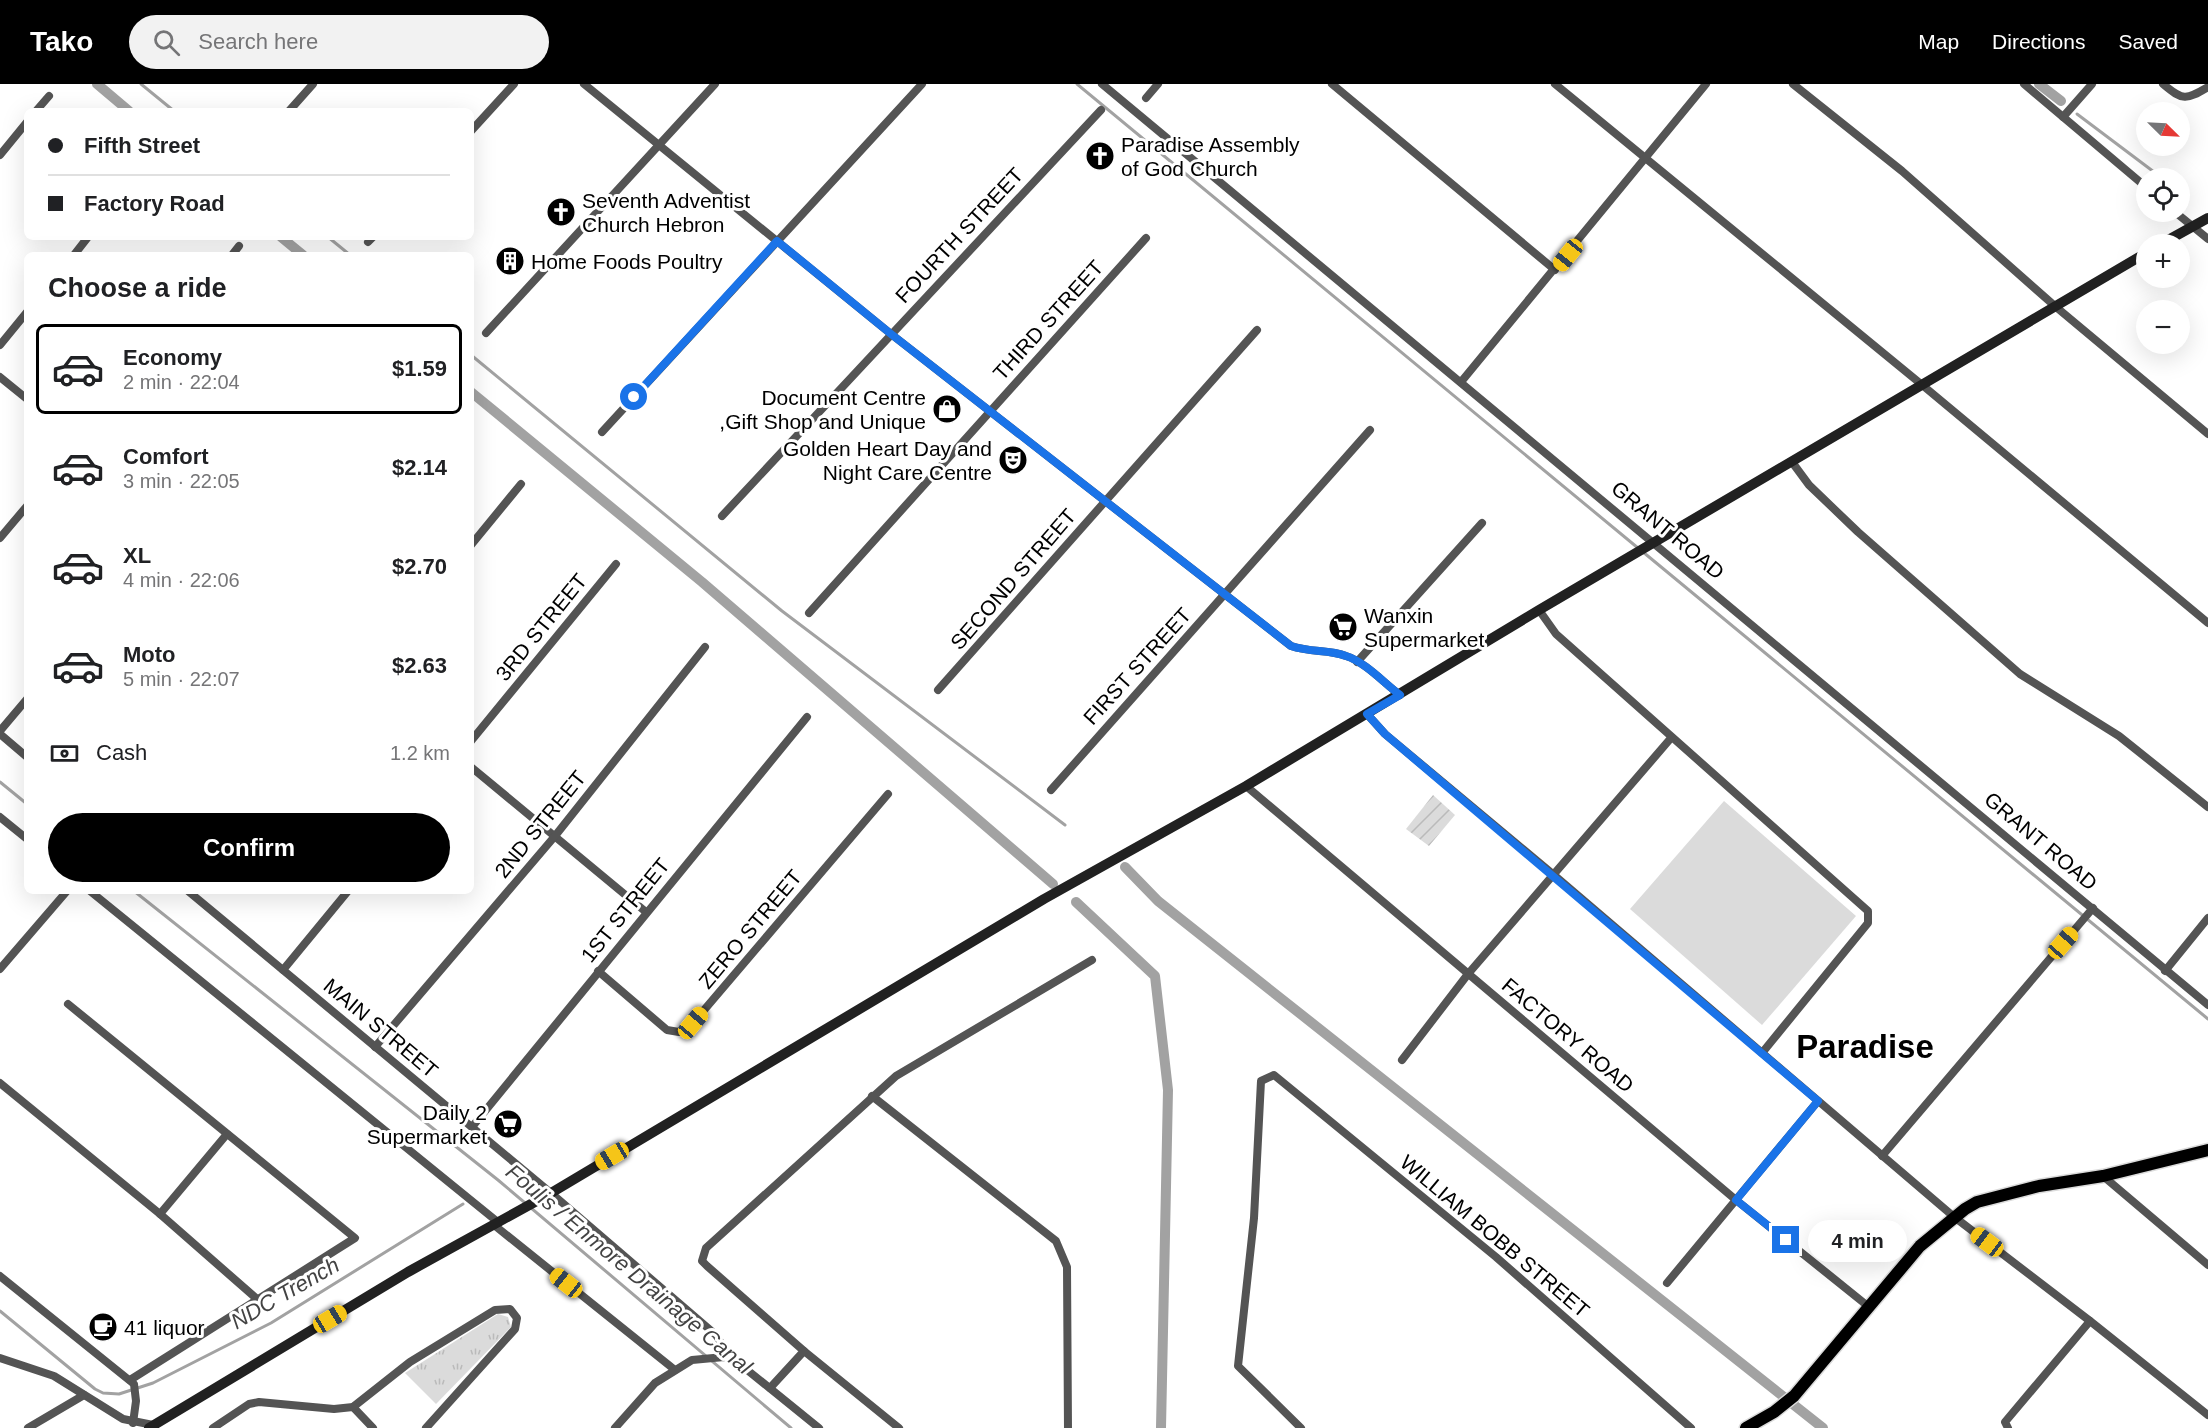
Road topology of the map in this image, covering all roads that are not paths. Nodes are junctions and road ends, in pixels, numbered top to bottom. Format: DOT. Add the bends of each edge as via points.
graph roads {
  1 [pos="313,84"];
  2 [pos="514,84"];
  3 [pos="584,84"];
  4 [pos="715,84"];
  5 [pos="922,84"];
  6 [pos="1102,84"];
  7 [pos="1158,84"];
  8 [pos="1332,84"];
  9 [pos="1555,84"];
  10 [pos="1706,84"];
  11 [pos="1793,84"];
  12 [pos="2024,84"];
  13 [pos="2092,84"];
  14 [pos="2163,84"];
  15 [pos="2208,87"];
  16 [pos="49,96"];
  17 [pos="1146,98"];
  18 [pos="39,108"];
  19 [pos="292,108"];
  20 [pos="1101,110"];
  21 [pos="2063,117"];
  22 [pos="24,126"];
  23 [pos="474,128"];
  24 [pos="659,145"];
  25 [pos="0,155"];
  26 [pos="1644,158"];
  27 [pos="2136,179"];
  28 [pos="2208,218"];
  29 [pos="2187,222"];
  30 [pos="2192,226"];
  31 [pos="2178,234"];
  32 [pos="1146,238"];
  33 [pos="2208,239"];
  34 [pos="86,240"];
  35 [pos="777,241"];
  36 [pos="239,246"];
  37 [pos="76,252"];
  38 [pos="234,252"];
  39 [pos="2136,259"];
  40 [pos="1555,270"];
  41 [pos="2056,307"];
  42 [pos="24,316"];
  43 [pos="1257,330"];
  44 [pos="486,333"];
  45 [pos="891,334"];
  46 [pos="0,345"];
  47 [pos="0,377"];
  48 [pos="1461,382"];
  49 [pos="1921,384"];
  50 [pos="24,397"];
  51 [pos="991,411"];
  52 [pos="1370,430"];
  53 [pos="602,432"];
  54 [pos="2208,434"];
  55 [pos="1792,462"];
  56 [pos="521,484"];
  57 [pos="1105,501"];
  58 [pos="24,510"];
  59 [pos="722,516"];
  60 [pos="1482,523"];
  61 [pos="0,538"];
  62 [pos="474,541"];
  63 [pos="1655,542"];
  64 [pos="616,564"];
  65 [pos="1224,595"];
  66 [pos="809,613"];
  67 [pos="1542,614"];
  68 [pos="2208,623"];
  69 [pos="705,647"];
  70 [pos="1357,662"];
  71 [pos="938,690"];
  72 [pos="1400,695"];
  73 [pos="24,703"];
  74 [pos="1372,711"];
  75 [pos="807,717"];
  76 [pos="0,733"];
  77 [pos="474,737"];
  78 [pos="1671,738"];
  79 [pos="24,754"];
  80 [pos="474,770"];
  81 [pos="1246,786"];
  82 [pos="1051,790"];
  83 [pos="888,794"];
  84 [pos="2208,807"];
  85 [pos="0,817"];
  86 [pos="24,837"];
  87 [pos="555,837"];
  88 [pos="1554,875"];
  89 [pos="64,894"];
  90 [pos="94,894"];
  91 [pos="192,894"];
  92 [pos="346,894"];
  93 [pos="2093,908"];
  94 [pos="646,912"];
  95 [pos="2208,918"];
  96 [pos="1092,960"];
  97 [pos="0,969"];
  98 [pos="283,970"];
  99 [pos="598,971"];
  100 [pos="2165,971"];
  101 [pos="1468,974"];
  102 [pos="68,1004"];
  103 [pos="2208,1005"];
  104 [pos="375,1047"];
  105 [pos="1762,1053"];
  106 [pos="1402,1060"];
  107 [pos="0,1083"];
  108 [pos="872,1096"];
  109 [pos="1818,1101"];
  110 [pos="472,1127"];
  111 [pos="227,1134"];
  112 [pos="2208,1150"];
  113 [pos="1882,1156"];
  114 [pos="2103,1176"];
  115 [pos="551,1193"];
  116 [pos="1736,1200"];
  117 [pos="160,1214"];
  118 [pos="1953,1216"];
  119 [pos="496,1224"];
  120 [pos="2208,1265"];
  121 [pos="0,1276"];
  122 [pos="1667,1283"];
  123 [pos="257,1299"];
  124 [pos="1869,1307"];
  125 [pos="2090,1321"];
  126 [pos="804,1351"];
  127 [pos="0,1358"];
  128 [pos="727,1358"];
  129 [pos="675,1370"];
  130 [pos="132,1382"];
  131 [pos="770,1388"];
  132 [pos="84,1395"];
  133 [pos="353,1407"];
  134 [pos="2208,1415"];
  135 [pos="133,1423"];
  136 [pos="153,1427"];
  137 [pos="28,1428"];
  138 [pos="213,1428"];
  139 [pos="373,1428"];
  140 [pos="426,1428"];
  141 [pos="615,1428"];
  142 [pos="819,1428"];
  143 [pos="899,1428"];
  144 [pos="1068,1428"];
  145 [pos="1301,1428"];
  146 [pos="1691,1428"];
  147 [pos="1746,1428"];
  148 [pos="2008,1428"];
  1 -- 19 [label="street"];
  2 -- 23 [label="street"];
  3 -- 24 [label="street"];
  4 -- 24 [label="street"];
  5 -- 35 [label="street"];
  6 -- 48 [label="street, GRANT ROAD"];
  7 -- 17 [label="street"];
  8 -- 40 [label="street"];
  9 -- 26 [label="street"];
  10 -- 26 [label="street"];
  11 -- 41 [label="street" via="1902,171"];
  12 -- 21 [label="street"];
  13 -- 21 [label="street"];
  14 -- 15 [label="street" via="2177,95 2189,97"];
  16 -- 18 [label="street"];
  20 -- 45 [label="street, FOURTH STREET"];
  21 -- 27 [label="street"];
  22 -- 25 [label="street"];
  24 -- 35 [label="street"];
  24 -- 44 [label="street"];
  26 -- 40 [label="street"];
  26 -- 49 [label="street"];
  28 -- 30 [label="main road"];
  29 -- 30 [label="street"];
  30 -- 31 [label="main road"];
  30 -- 33 [label="street"];
  32 -- 51 [label="street, THIRD STREET"];
  34 -- 37 [label="street"];
  35 -- 45 [label="street"];
  35 -- 53 [label="street"];
  36 -- 38 [label="street"];
  39 -- 41 [label="main road"];
  40 -- 48 [label="street"];
  41 -- 49 [label="main road"];
  41 -- 54 [label="street"];
  42 -- 46 [label="street"];
  43 -- 57 [label="street, SECOND STREET"];
  45 -- 51 [label="street"];
  45 -- 59 [label="street, FOURTH STREET"];
  47 -- 50 [label="street"];
  48 -- 63 [label="street, GRANT ROAD"];
  49 -- 55 [label="main road"];
  49 -- 68 [label="street"];
  51 -- 57 [label="street"];
  51 -- 66 [label="street, THIRD STREET"];
  52 -- 65 [label="street, FIRST STREET"];
  55 -- 63 [label="main road"];
  55 -- 84 [label="street" via="1809,485 1858,532 2020,674 2119,736"];
  56 -- 62 [label="street"];
  57 -- 65 [label="street"];
  57 -- 71 [label="street, SECOND STREET"];
  58 -- 61 [label="street"];
  60 -- 70 [label="street"];
  63 -- 67 [label="main road"];
  63 -- 93 [label="street, GRANT ROAD"];
  64 -- 77 [label="street, 3RD STREET"];
  65 -- 70 [label="street" via="1291,646 1311,653 1349,656"];
  65 -- 82 [label="street, FIRST STREET"];
  67 -- 72 [label="main road"];
  67 -- 78 [label="street" via="1556,634"];
  69 -- 87 [label="street, 2ND STREET"];
  70 -- 72 [label="street"];
  72 -- 74 [label="main road"];
  73 -- 76 [label="street"];
  74 -- 81 [label="main road"];
  74 -- 88 [label="street" via="1376,725 1385,734"];
  75 -- 94 [label="street, 1ST STREET"];
  76 -- 79 [label="street"];
  78 -- 88 [label="street"];
  78 -- 105 [label="street" via="1869,911 1868,923"];
  80 -- 87 [label="street"];
  81 -- 101 [label="street, FACTORY ROAD"];
  81 -- 115 [label="main road" via="1060,889"];
  83 -- 99 [label="street, ZERO STREET" via="693,1023 679,1032 667,1030"];
  85 -- 86 [label="street"];
  87 -- 94 [label="street"];
  87 -- 104 [label="street, 2ND STREET"];
  88 -- 101 [label="street"];
  88 -- 105 [label="street"];
  89 -- 97 [label="street"];
  90 -- 119 [label="street"];
  91 -- 98 [label="street, MAIN STREET"];
  92 -- 98 [label="street"];
  93 -- 100 [label="street, GRANT ROAD"];
  93 -- 113 [label="street"];
  94 -- 99 [label="street, 1ST STREET"];
  95 -- 100 [label="street"];
  96 -- 108 [label="street" via="896,1076"];
  98 -- 104 [label="street, MAIN STREET"];
  99 -- 110 [label="street, 1ST STREET"];
  100 -- 103 [label="street, GRANT ROAD"];
  101 -- 106 [label="street"];
  101 -- 116 [label="street, FACTORY ROAD"];
  102 -- 111 [label="street"];
  104 -- 110 [label="street, MAIN STREET"];
  105 -- 109 [label="street"];
  107 -- 117 [label="street"];
  108 -- 126 [label="street" via="706,1248 702,1261"];
  108 -- 144 [label="street" via="1056,1241 1067,1267"];
  109 -- 113 [label="street"];
  109 -- 116 [label="street"];
  110 -- 115 [label="street, MAIN STREET"];
  111 -- 117 [label="street"];
  111 -- 123 [label="street" via="355,1238"];
  112 -- 114 [label="main road"];
  113 -- 118 [label="street"];
  114 -- 118 [label="main road" via="2039,1186 1977,1202"];
  114 -- 120 [label="street"];
  115 -- 119 [label="main road"];
  115 -- 128 [label="street, MAIN STREET" via="716,1335"];
  116 -- 122 [label="street"];
  116 -- 124 [label="street, FACTORY ROAD"];
  117 -- 123 [label="street"];
  118 -- 124 [label="main road" via="1920,1246"];
  118 -- 125 [label="street"];
  119 -- 129 [label="street"];
  119 -- 136 [label="main road" via="408,1272"];
  121 -- 130 [label="street"];
  123 -- 130 [label="street"];
  124 -- 147 [label="main road" via="1794,1396"];
  125 -- 134 [label="street"];
  125 -- 148 [label="street" via="2005,1422"];
  126 -- 131 [label="street"];
  126 -- 143 [label="street"];
  127 -- 132 [label="street" via="54,1376"];
  128 -- 129 [label="street" via="692,1360"];
  128 -- 131 [label="street"];
  129 -- 141 [label="street" via="655,1383"];
  130 -- 135 [label="street" via="136,1401"];
  131 -- 142 [label="street"];
  132 -- 135 [label="street"];
  132 -- 137 [label="street"];
  133 -- 138 [label="street" via="334,1409 259,1402 249,1404"];
  133 -- 139 [label="street"];
  133 -- 140 [label="street" via="410,1362 495,1310 510,1309 517,1318 515,1329"];
  135 -- 136 [label="street"];
  145 -- 146 [label="street, WILLIAM BOBB STREET" via="1238,1366 1254,1218 1261,1081 1274,1075 1496,1257"];
}
